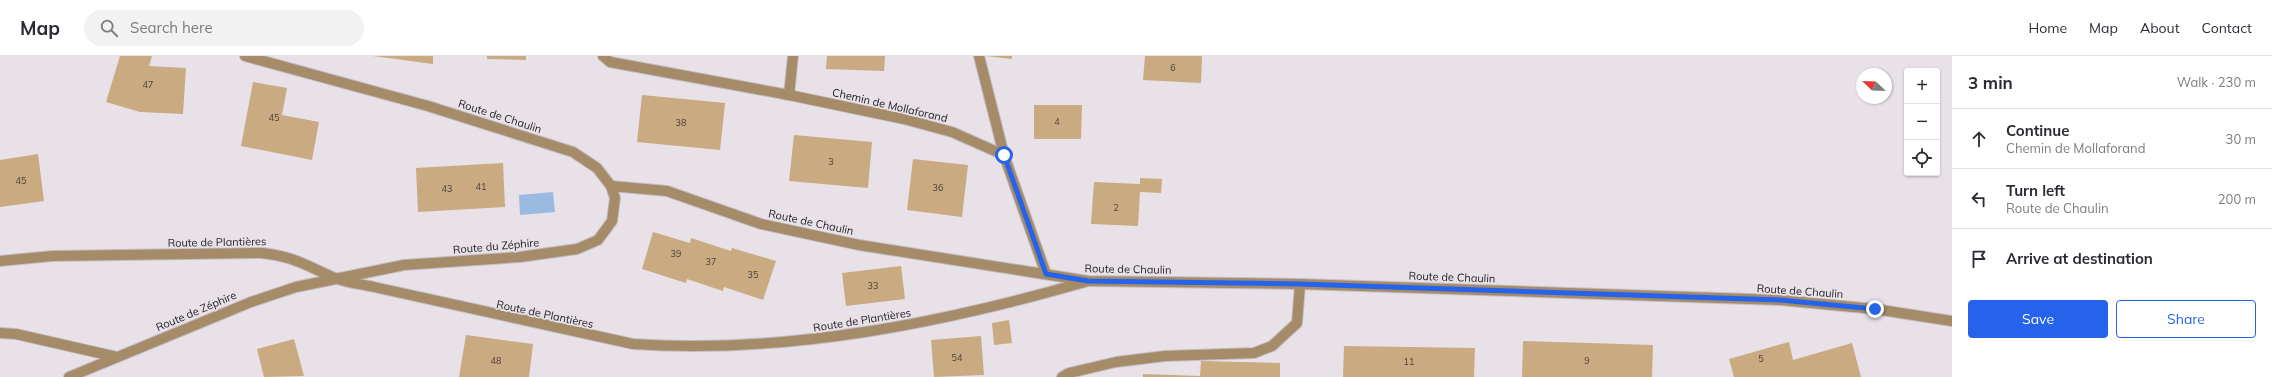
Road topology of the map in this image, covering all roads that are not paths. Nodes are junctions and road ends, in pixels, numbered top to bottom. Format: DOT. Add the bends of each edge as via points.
graph roads {
  1 [pos="245,56"];
  2 [pos="604,56"];
  3 [pos="793,56"];
  4 [pos="979,56"];
  5 [pos="789,95"];
  6 [pos="1004,155"];
  7 [pos="611,186"];
  8 [pos="0,260"];
  9 [pos="1046,274"];
  10 [pos="336,278"];
  11 [pos="1088,281"];
  12 [pos="1300,284"];
  13 [pos="1952,321"];
  14 [pos="0,333"];
  15 [pos="117,357"];
  16 [pos="69,377"];
  17 [pos="1062,377"];
  1 -- 7 [label="street, Route de Chaulin" via="428,106 573,152 597,168"];
  2 -- 5 [label="street, Chemin de Mollaforand" via="610,62"];
  3 -- 5 [label="street"];
  4 -- 6 [label="street"];
  5 -- 6 [label="street, Chemin de Mollaforand" via="904,118 952,132"];
  6 -- 9 [label="street"];
  7 -- 9 [label="street, Route de Chaulin" via="667,191 761,224 859,245"];
  7 -- 10 [label="street, Route du Zéphire" via="615,198 612,221 602,236 588,246 520,257 404,265"];
  8 -- 10 [label="street, Route de Plantières" via="52,256 261,253 282,255"];
  9 -- 11 [label="street, Route de Chaulin"];
  10 -- 11 [label="street, Route de Plantières" via="495,316 633,344 677,347 780,343 930,322 1009,304"];
  10 -- 15 [label="street, Route de Zéphire" via="296,287 251,302"];
  11 -- 12 [label="street, Route de Chaulin"];
  12 -- 13 [label="street, Route de Chaulin" via="1780,300 1875,309"];
  12 -- 17 [label="street" via="1297,323 1272,346 1254,353 1164,356 1116,362"];
  14 -- 15 [label="street" via="16,334"];
  15 -- 16 [label="street, Route de Zéphire"];
}
